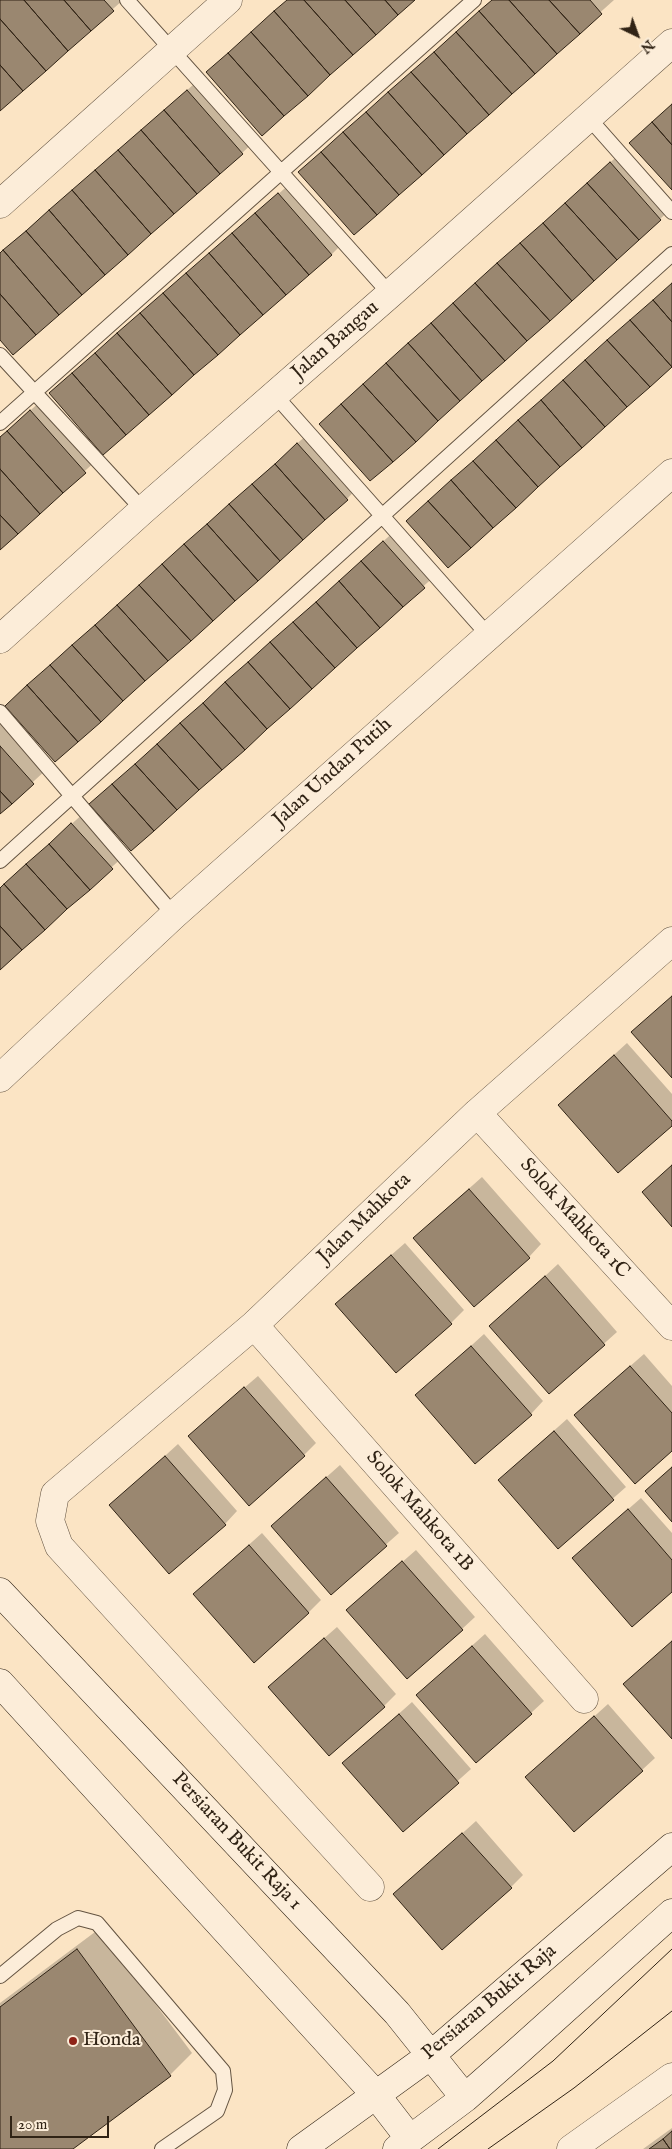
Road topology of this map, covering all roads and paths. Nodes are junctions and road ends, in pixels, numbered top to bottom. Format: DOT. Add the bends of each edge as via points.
graph roads {
  1 [pos="127,0"];
  2 [pos="228,0"];
  3 [pos="474,0"];
  4 [pos="672,42"];
  5 [pos="171,50"];
  6 [pos="587,116"];
  7 [pos="281,171"];
  8 [pos="0,204"];
  9 [pos="672,212"];
  10 [pos="672,254"];
  11 [pos="390,294"];
  12 [pos="0,355"];
  13 [pos="34,393"];
  14 [pos="274,394"];
  15 [pos="0,423"];
  16 [pos="672,473"];
  17 [pos="143,510"];
  18 [pos="382,516"];
  19 [pos="488,635"];
  20 [pos="0,639"];
  21 [pos="0,712"];
  22 [pos="72,796"];
  23 [pos="0,861"];
  24 [pos="174,915"];
  25 [pos="672,941"];
  26 [pos="0,1078"];
  27 [pos="477,1112"];
  28 [pos="254,1326"];
  29 [pos="672,1326"];
  30 [pos="0,1592"];
  31 [pos="0,1683"];
  32 [pos="584,1699"];
  33 [pos="672,1847"];
  34 [pos="370,1887"];
  35 [pos="672,1913"];
  36 [pos="0,1976"];
  37 [pos="431,2054"];
  38 [pos="672,2077"];
  39 [pos="376,2095"];
  40 [pos="464,2098"];
  41 [pos="403,2144"];
  42 [pos="162,2149"];
  43 [pos="302,2149"];
  44 [pos="571,2149"];
  1 -- 5 [label="lane"];
  2 -- 5 [label="street"];
  3 -- 7 [label="lane"];
  4 -- 6 [label="street, Jalan Bangau"];
  5 -- 7 [label="lane"];
  5 -- 8 [label="street"];
  6 -- 9 [label="lane"];
  6 -- 11 [label="street, Jalan Bangau"];
  7 -- 11 [label="lane"];
  7 -- 13 [label="lane"];
  10 -- 18 [label="lane"];
  11 -- 14 [label="street, Jalan Bangau"];
  12 -- 13 [label="lane"];
  13 -- 15 [label="lane"];
  13 -- 17 [label="lane"];
  14 -- 17 [label="street, Jalan Bangau"];
  14 -- 18 [label="lane"];
  16 -- 19 [label="street, Jalan Undan Putih"];
  17 -- 20 [label="street, Jalan Bangau"];
  18 -- 19 [label="lane"];
  18 -- 22 [label="lane"];
  19 -- 24 [label="street, Jalan Undan Putih"];
  21 -- 22 [label="lane"];
  22 -- 23 [label="lane"];
  22 -- 24 [label="lane"];
  24 -- 26 [label="street, Jalan Undan Putih"];
  25 -- 27 [label="street, Jalan Mahkota"];
  27 -- 28 [label="street, Jalan Mahkota"];
  27 -- 29 [label="street, Solok Mahkota 1C"];
  28 -- 32 [label="street, Solok Mahkota 1B"];
  28 -- 34 [label="street, Jalan Mahkota" via="54,1494 50,1521 60,1546"];
  30 -- 37 [label="street, Persiaran Bukit Raja 1" via="397,2013"];
  31 -- 39 [label="street"];
  33 -- 37 [label="street, Persiaran Bukit Raja"];
  35 -- 40 [label="street"];
  36 -- 42 [label="lane" via="78,1918 97,1923 223,2071 225,2090 217,2111"];
  37 -- 39 [label="street, Persiaran Bukit Raja"];
  37 -- 40 [label="street, Persiaran Bukit Raja 1"];
  38 -- 44 [label="street"];
  39 -- 41 [label="street"];
  39 -- 43 [label="street, Persiaran Bukit Raja"];
  40 -- 41 [label="street"];
}
